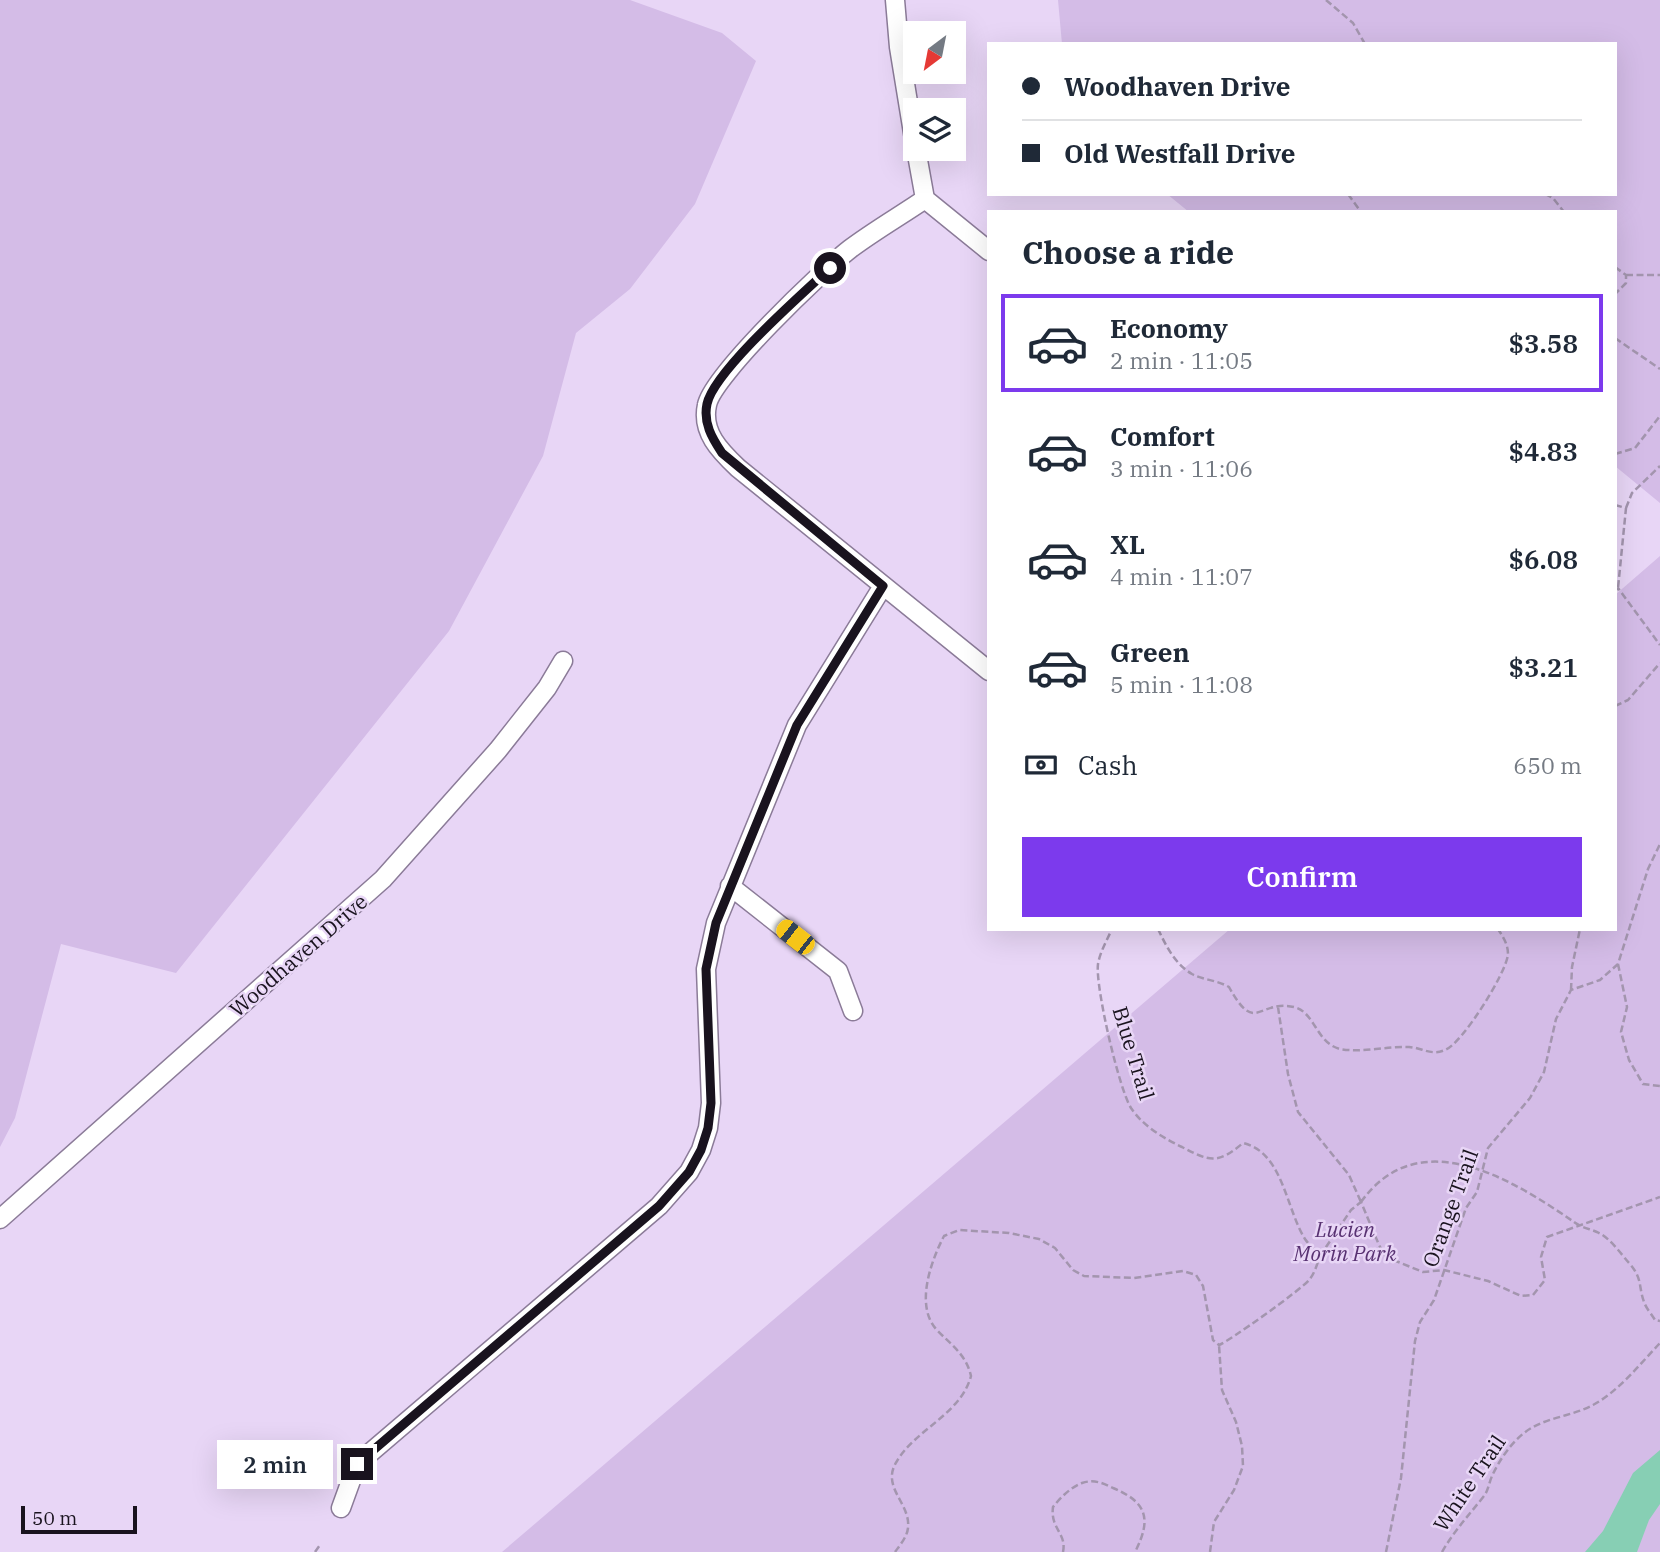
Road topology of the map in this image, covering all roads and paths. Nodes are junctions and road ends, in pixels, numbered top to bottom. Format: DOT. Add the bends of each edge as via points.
graph roads {
  1 [pos="895,0"];
  2 [pos="1326,0"];
  3 [pos="1365,42"];
  4 [pos="908,98"];
  5 [pos="918,161"];
  6 [pos="1549,196"];
  7 [pos="925,199"];
  8 [pos="1562,210"];
  9 [pos="987,249"];
  10 [pos="1617,268"];
  11 [pos="1626,275"];
  12 [pos="1660,275"];
  13 [pos="1617,292"];
  14 [pos="1617,339"];
  15 [pos="1660,369"];
  16 [pos="1660,416"];
  17 [pos="1617,453"];
  18 [pos="1660,466"];
  19 [pos="1617,506"];
  20 [pos="1626,509"];
  21 [pos="883,586"];
  22 [pos="1617,590"];
  23 [pos="1660,645"];
  24 [pos="564,661"];
  25 [pos="1660,663"];
  26 [pos="987,669"];
  27 [pos="1617,705"];
  28 [pos="1660,844"];
  29 [pos="730,886"];
  30 [pos="1111,931"];
  31 [pos="1159,931"];
  32 [pos="1500,931"];
  33 [pos="1580,931"];
  34 [pos="1618,964"];
  35 [pos="1571,990"];
  36 [pos="1278,1006"];
  37 [pos="853,1011"];
  38 [pos="1660,1086"];
  39 [pos="1481,1169"];
  40 [pos="1660,1198"];
  41 [pos="1361,1202"];
  42 [pos="0,1219"];
  43 [pos="1578,1225"];
  44 [pos="1320,1256"];
  45 [pos="1444,1270"];
  46 [pos="1660,1321"];
  47 [pos="1660,1343"];
  48 [pos="1219,1345"];
  49 [pos="341,1508"];
  50 [pos="320,1545"];
  51 [pos="1387,1551"];
  52 [pos="315,1552"];
  53 [pos="895,1552"];
  54 [pos="1063,1552"];
  55 [pos="1135,1552"];
  56 [pos="1210,1552"];
  57 [pos="1393,1552"];
  58 [pos="1442,1552"];
  1 -- 4 [label="street"];
  2 -- 3 [label="path" via="1343,12"];
  5 -- 7 [label="street"];
  6 -- 8 [label="path"];
  7 -- 9 [label="street"];
  7 -- 21 [label="street" via="849,250 718,380 706,405 710,435 722,453"];
  10 -- 11 [label="path"];
  11 -- 12 [label="path"];
  11 -- 13 [label="path" via="1626,283"];
  14 -- 15 [label="path"];
  16 -- 17 [label="path" via="1635,448"];
  18 -- 20 [label="path" via="1632,493"];
  19 -- 20 [label="path"];
  20 -- 22 [label="path"];
  21 -- 26 [label="street"];
  21 -- 29 [label="street" via="797,725"];
  22 -- 23 [label="path"];
  24 -- 42 [label="street, Woodhaven Drive" via="498,750 383,879"];
  25 -- 27 [label="path" via="1628,700"];
  28 -- 34 [label="path"];
  29 -- 37 [label="street" via="838,971"];
  29 -- 49 [label="street" via="712,934 706,969 708,1128 689,1172 659,1206 357,1464"];
  30 -- 44 [label="path, Blue Trail" via="1098,962 1097,982 1130,1107 1146,1125 1194,1153 1219,1160 1243,1143 1256,1146 1270,1160 1305,1239"];
  31 -- 36 [label="path" via="1192,974 1229,987 1249,1013"];
  32 -- 36 [label="path" via="1508,956 1504,970 1457,1045 1446,1051 1340,1049 1324,1041 1297,1007"];
  33 -- 35 [label="path"];
  34 -- 35 [label="path" via="1600,980"];
  34 -- 38 [label="path" via="1627,1007 1621,1032 1629,1060 1643,1084"];
  35 -- 39 [label="path, Orange Trail" via="1556,1019 1544,1072 1530,1098 1488,1148"];
  36 -- 41 [label="path" via="1298,1112 1349,1175"];
  39 -- 41 [label="path" via="1462,1164 1402,1168 1374,1184"];
  39 -- 43 [label="path" via="1527,1190"];
  39 -- 45 [label="path, Orange Trail" via="1477,1192 1466,1208"];
  40 -- 43 [label="path"];
  41 -- 44 [label="path"];
  41 -- 45 [label="path" via="1387,1257 1423,1272"];
  43 -- 45 [label="path" via="1547,1237 1541,1257 1545,1280 1533,1295 1521,1296 1488,1281"];
  43 -- 46 [label="path" via="1601,1234 1629,1264 1640,1277 1644,1302"];
  44 -- 48 [label="path" via="1314,1273 1300,1289"];
  45 -- 51 [label="path, Orange Trail" via="1415,1341 1401,1478"];
  47 -- 58 [label="path, White Trail" via="1596,1404 1544,1421 1524,1433 1507,1450 1486,1494"];
  48 -- 53 [label="path" via="1213,1340 1203,1286 1195,1275 1183,1270 1133,1278 1084,1276 1039,1239 959,1230 944,1236 929,1271 928,1314 934,1327 961,1352 971,1376 963,1396 897,1461 891,1485 908,1528"];
  48 -- 56 [label="path" via="1222,1390 1236,1422 1243,1466 1214,1522"];
  50 -- 52 [label="path"];
  51 -- 57 [label="path"];
  54 -- 55 [label="path" via="1065,1546 1051,1520 1053,1507 1080,1483 1097,1480 1133,1496 1141,1506 1145,1519"];
}
